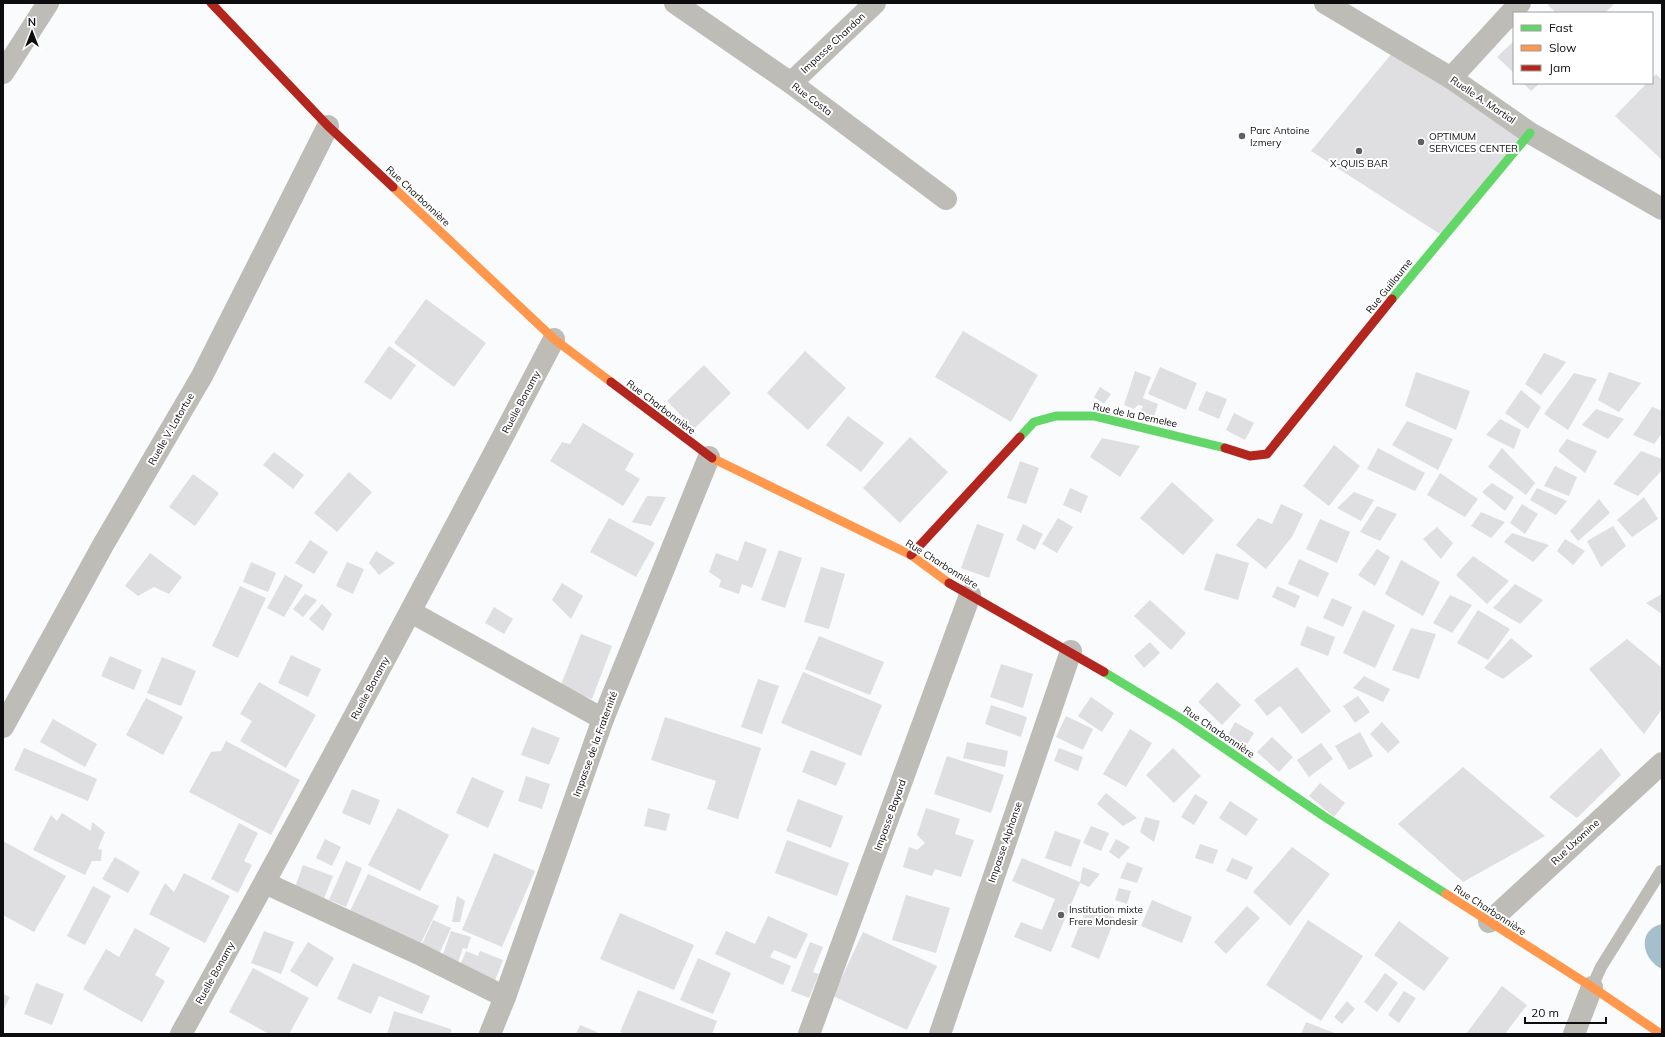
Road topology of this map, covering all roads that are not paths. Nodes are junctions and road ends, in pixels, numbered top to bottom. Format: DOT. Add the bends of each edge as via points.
graph roads {
  1 [pos="48,3"];
  2 [pos="211,3"];
  3 [pos="675,3"];
  4 [pos="875,3"];
  5 [pos="1325,3"];
  6 [pos="1520,3"];
  7 [pos="3,73"];
  8 [pos="1451,78"];
  9 [pos="791,83"];
  10 [pos="328,126"];
  11 [pos="1530,133"];
  12 [pos="946,199"];
  13 [pos="1662,209"];
  14 [pos="554,339"];
  15 [pos="1267,454"];
  16 [pos="710,457"];
  17 [pos="911,555"];
  18 [pos="970,595"];
  19 [pos="411,612"];
  20 [pos="1071,651"];
  21 [pos="603,719"];
  22 [pos="3,727"];
  23 [pos="1662,763"];
  24 [pos="1662,870"];
  25 [pos="265,883"];
  26 [pos="1489,922"];
  27 [pos="1592,987"];
  28 [pos="505,997"];
  29 [pos="181,1034"];
  30 [pos="490,1034"];
  31 [pos="809,1034"];
  32 [pos="940,1034"];
  33 [pos="1574,1034"];
  34 [pos="1661,1034"];
  1 -- 7 [label="street"];
  2 -- 10 [label="street, Rue Charbonnière"];
  3 -- 9 [label="street, Rue Costa"];
  4 -- 9 [label="street, Impasse Chandon"];
  5 -- 8 [label="street, Ruelle A. Martial"];
  6 -- 8 [label="street"];
  8 -- 11 [label="street, Ruelle A. Martial"];
  9 -- 12 [label="street, Rue Costa"];
  10 -- 14 [label="street, Rue Charbonnière"];
  10 -- 22 [label="street, Ruelle V. Latortue" via="202,376 103,546"];
  11 -- 13 [label="street, Ruelle A. Martial"];
  11 -- 15 [label="street, Rue Guillaume" via="1443,236"];
  14 -- 16 [label="street, Rue Charbonnière"];
  14 -- 19 [label="street, Ruelle Bonamy"];
  15 -- 17 [label="street, Rue de la Demelee" via="1250,456 1210,443 1094,416 1056,416 1034,422"];
  16 -- 17 [label="street, Rue Charbonnière"];
  16 -- 21 [label="street, Impasse de la Fraternité"];
  17 -- 18 [label="street, Rue Charbonnière"];
  18 -- 20 [label="street, Rue Charbonnière"];
  18 -- 31 [label="street, Impasse Bayard"];
  19 -- 21 [label="street"];
  19 -- 25 [label="street, Ruelle Bonamy"];
  20 -- 26 [label="street, Rue Charbonnière" via="1180,718"];
  20 -- 32 [label="street, Impasse Alphonse"];
  21 -- 28 [label="street, Impasse de la Fraternité"];
  23 -- 26 [label="street, Rue Uxomine"];
  24 -- 27 [label="lane" via="1601,967"];
  25 -- 28 [label="street"];
  25 -- 29 [label="street, Ruelle Bonamy"];
  26 -- 27 [label="street, Rue Charbonnière"];
  27 -- 33 [label="street"];
  27 -- 34 [label="street, Rue Charbonnière"];
  28 -- 30 [label="street, Impasse de la Fraternité"];
}
